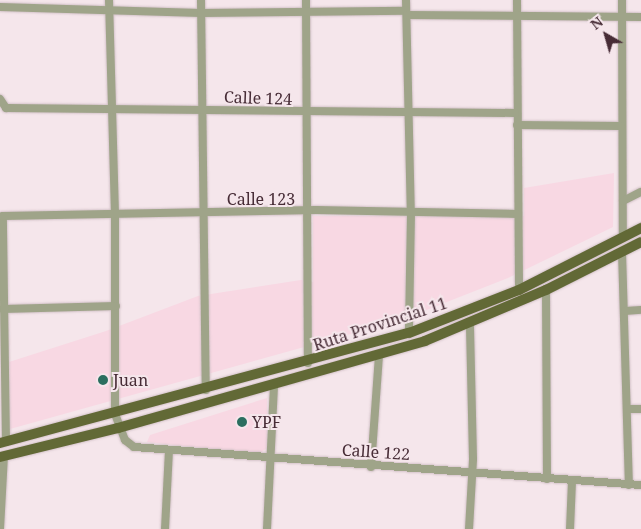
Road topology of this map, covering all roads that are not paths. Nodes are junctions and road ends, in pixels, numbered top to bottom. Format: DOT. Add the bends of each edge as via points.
graph roads {
  1 [pos="109,0"];
  2 [pos="201,0"];
  3 [pos="306,0"];
  4 [pos="406,0"];
  5 [pos="517,0"];
  6 [pos="622,0"];
  7 [pos="0,7"];
  8 [pos="109,11"];
  9 [pos="306,12"];
  10 [pos="201,13"];
  11 [pos="406,13"];
  12 [pos="517,14"];
  13 [pos="622,17"];
  14 [pos="641,17"];
  15 [pos="1,102"];
  16 [pos="203,110"];
  17 [pos="112,111"];
  18 [pos="409,111"];
  19 [pos="516,113"];
  20 [pos="308,114"];
  21 [pos="517,125"];
  22 [pos="621,126"];
  23 [pos="641,192"];
  24 [pos="623,201"];
  25 [pos="308,212"];
  26 [pos="204,213"];
  27 [pos="411,213"];
  28 [pos="518,214"];
  29 [pos="115,216"];
  30 [pos="641,228"];
  31 [pos="623,237"];
  32 [pos="641,242"];
  33 [pos="622,252"];
  34 [pos="519,290"];
  35 [pos="546,290"];
  36 [pos="116,306"];
  37 [pos="3,309"];
  38 [pos="641,310"];
  39 [pos="625,311"];
  40 [pos="470,324"];
  41 [pos="410,333"];
  42 [pos="379,356"];
  43 [pos="308,363"];
  44 [pos="274,385"];
  45 [pos="206,390"];
  46 [pos="627,409"];
  47 [pos="641,409"];
  48 [pos="115,414"];
  49 [pos="118,428"];
  50 [pos="3,443"];
  51 [pos="170,450"];
  52 [pos="2,456"];
  53 [pos="271,457"];
  54 [pos="371,467"];
  55 [pos="473,473"];
  56 [pos="547,479"];
  57 [pos="572,482"];
  58 [pos="629,484"];
  59 [pos="641,485"];
  60 [pos="0,529"];
  61 [pos="166,529"];
  62 [pos="266,529"];
  63 [pos="469,529"];
  64 [pos="570,529"];
  1 -- 8 [label="street"];
  2 -- 10 [label="street"];
  3 -- 9 [label="street"];
  4 -- 11 [label="street"];
  5 -- 12 [label="street"];
  6 -- 13 [label="street"];
  7 -- 8 [label="street"];
  8 -- 10 [label="street"];
  8 -- 17 [label="street"];
  9 -- 10 [label="street"];
  9 -- 11 [label="street"];
  9 -- 20 [label="street"];
  10 -- 16 [label="street"];
  11 -- 12 [label="street"];
  11 -- 18 [label="street"];
  12 -- 13 [label="street"];
  12 -- 19 [label="street"];
  13 -- 14 [label="street"];
  13 -- 22 [label="street"];
  15 -- 17 [label="street, Calle 124"];
  16 -- 17 [label="street, Calle 124"];
  16 -- 20 [label="street, Calle 124"];
  16 -- 26 [label="street"];
  17 -- 29 [label="street"];
  18 -- 19 [label="street, Calle 124"];
  18 -- 20 [label="street, Calle 124"];
  18 -- 27 [label="street"];
  19 -- 21 [label="street"];
  20 -- 25 [label="street"];
  21 -- 22 [label="street"];
  21 -- 28 [label="street"];
  22 -- 24 [label="street"];
  23 -- 24 [label="street"];
  24 -- 31 [label="street"];
  25 -- 26 [label="street, Calle 123"];
  25 -- 27 [label="street, Calle 123"];
  25 -- 43 [label="street"];
  26 -- 29 [label="street, Calle 123"];
  26 -- 45 [label="street"];
  27 -- 28 [label="street, Calle 123"];
  27 -- 41 [label="street"];
  28 -- 34 [label="street"];
  29 -- 36 [label="street"];
  29 -- 37 [label="street, Calle 123" via="3,216"];
  30 -- 31 [label="main road, Ruta Provincial 11"];
  31 -- 34 [label="main road, Ruta Provincial 11"];
  32 -- 33 [label="main road, Ruta Provincial 11"];
  33 -- 35 [label="main road, Ruta Provincial 11"];
  33 -- 39 [label="street"];
  34 -- 41 [label="main road, Ruta Provincial 11"];
  35 -- 40 [label="main road, Ruta Provincial 11"];
  35 -- 56 [label="street"];
  36 -- 37 [label="street"];
  36 -- 48 [label="street"];
  37 -- 50 [label="street"];
  38 -- 39 [label="street"];
  39 -- 46 [label="street"];
  40 -- 42 [label="main road, Ruta Provincial 11"];
  40 -- 55 [label="street"];
  41 -- 43 [label="main road, Ruta Provincial 11"];
  42 -- 44 [label="main road, Ruta Provincial 11"];
  42 -- 54 [label="street"];
  43 -- 45 [label="main road, Ruta Provincial 11"];
  44 -- 49 [label="main road, Ruta Provincial 11"];
  44 -- 53 [label="street"];
  45 -- 48 [label="main road, Ruta Provincial 11"];
  46 -- 47 [label="street"];
  46 -- 58 [label="street"];
  48 -- 49 [label="street"];
  48 -- 50 [label="main road, Ruta Provincial 11"];
  49 -- 51 [label="street, Calle 122" via="134,447"];
  49 -- 52 [label="main road, Ruta Provincial 11"];
  51 -- 53 [label="street, Calle 122"];
  51 -- 61 [label="street"];
  52 -- 60 [label="street"];
  53 -- 54 [label="street, Calle 122"];
  53 -- 62 [label="street"];
  54 -- 55 [label="street, Calle 122"];
  55 -- 56 [label="street, Calle 122"];
  55 -- 63 [label="street"];
  56 -- 57 [label="street, Calle 122"];
  57 -- 58 [label="street, Calle 122"];
  57 -- 64 [label="street"];
  58 -- 59 [label="street, Calle 122"];
}
